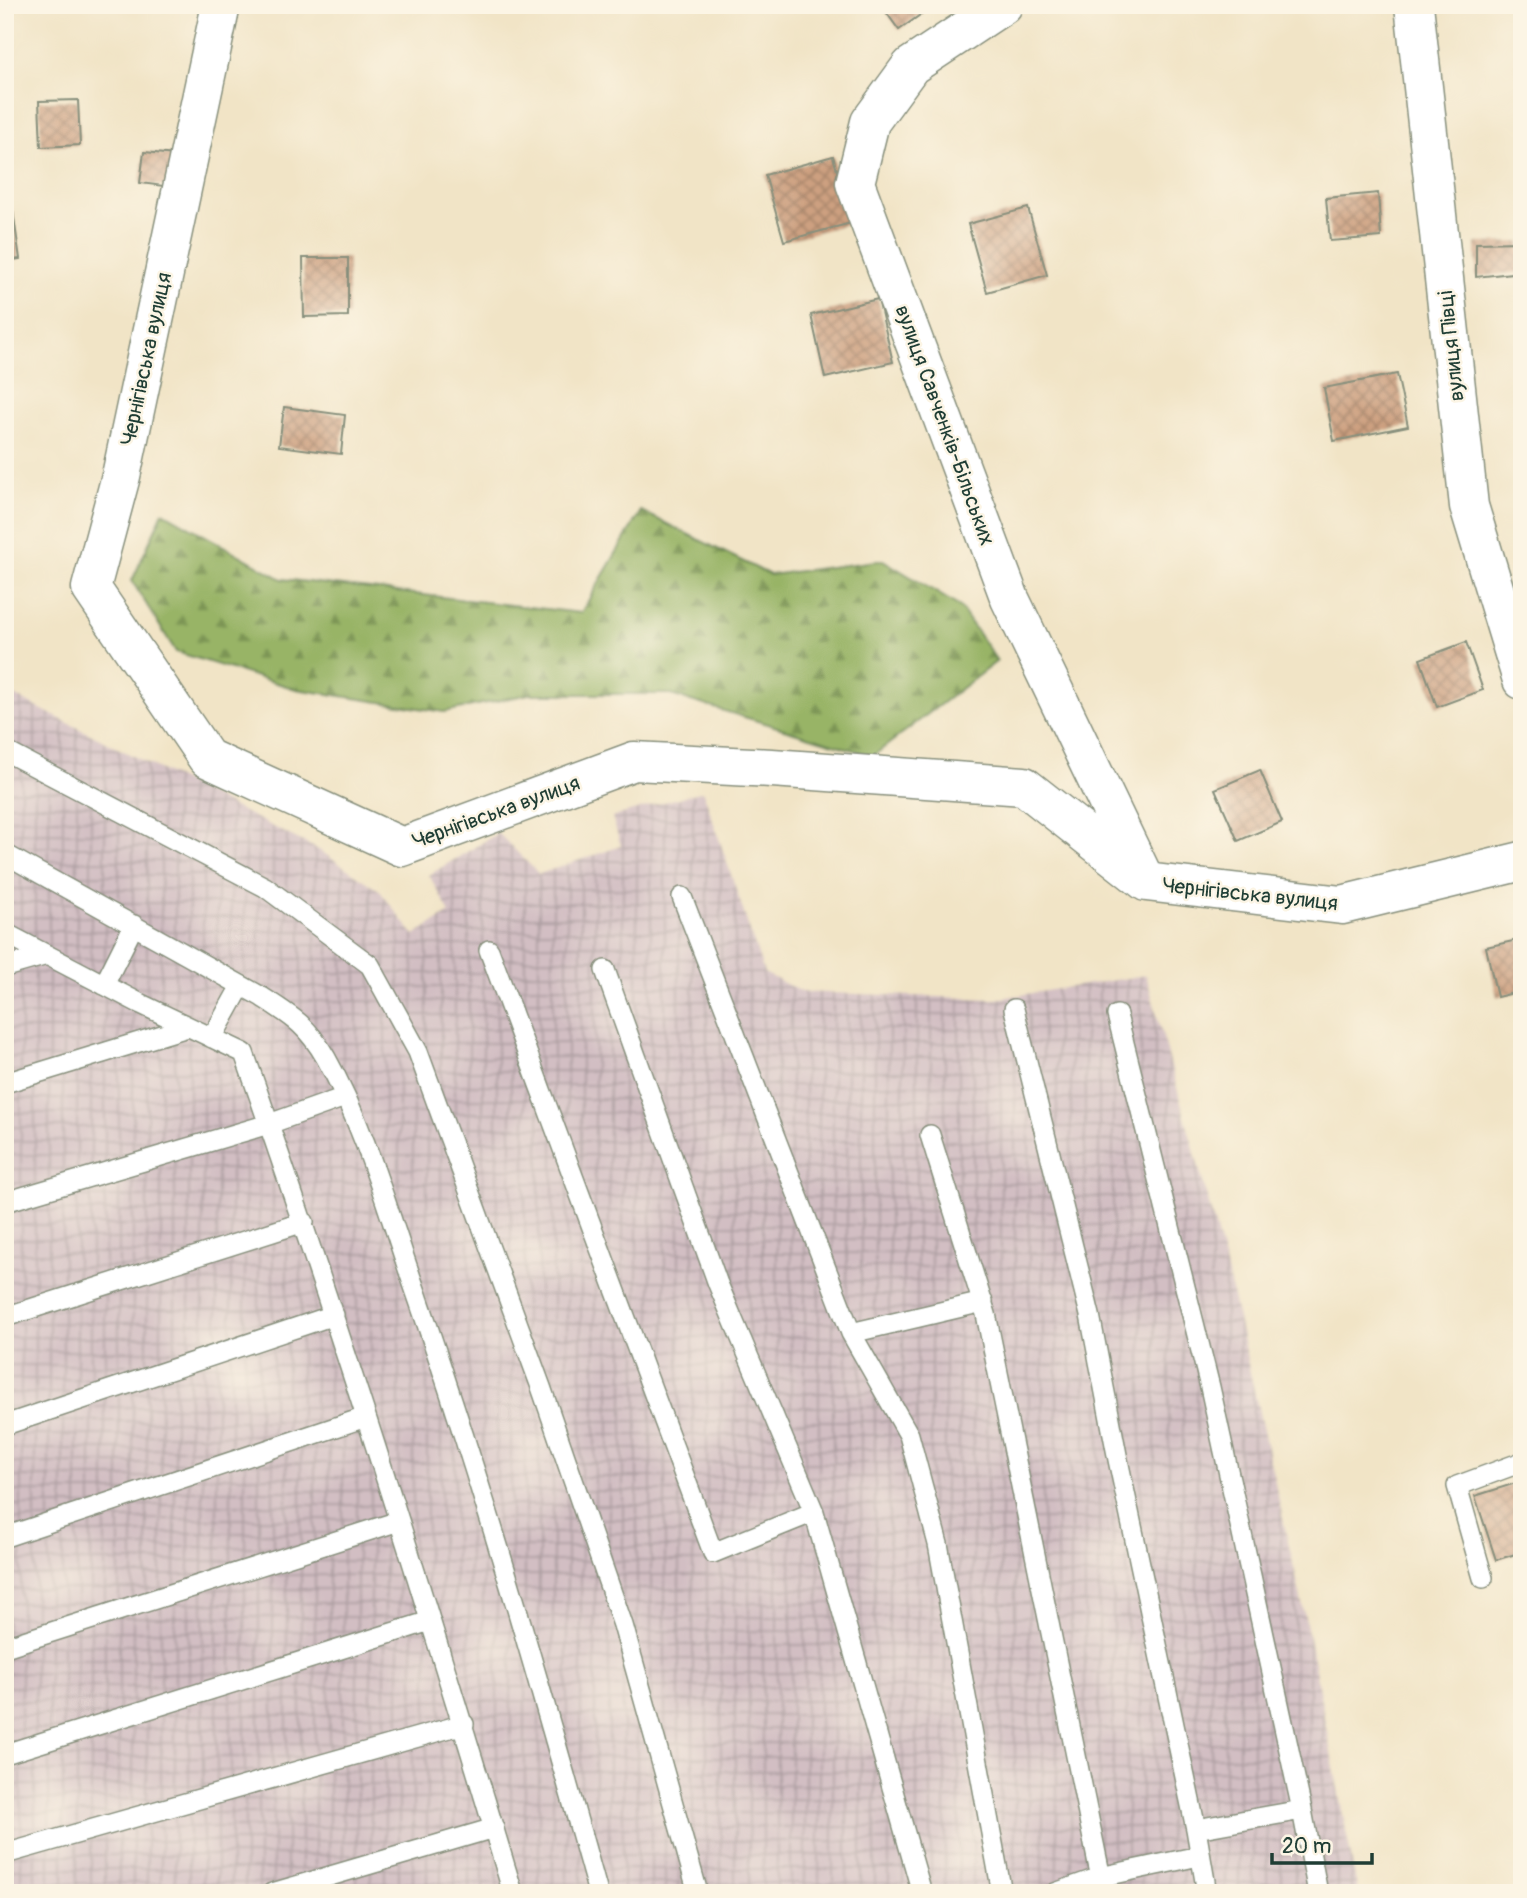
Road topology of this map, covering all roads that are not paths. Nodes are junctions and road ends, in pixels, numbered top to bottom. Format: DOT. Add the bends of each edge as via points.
graph roads {
  1 [pos="221,5"];
  2 [pos="1003,5"];
  3 [pos="1414,5"];
  4 [pos="1522,680"];
  5 [pos="5,751"];
  6 [pos="5,854"];
  7 [pos="1522,860"];
  8 [pos="1146,883"];
  9 [pos="682,897"];
  10 [pos="134,925"];
  11 [pos="5,933"];
  12 [pos="489,950"];
  13 [pos="47,955"];
  14 [pos="5,967"];
  15 [pos="605,970"];
  16 [pos="104,985"];
  17 [pos="241,986"];
  18 [pos="1014,1009"];
  19 [pos="1117,1015"];
  20 [pos="188,1027"];
  21 [pos="212,1038"];
  22 [pos="5,1083"];
  23 [pos="345,1097"];
  24 [pos="269,1124"];
  25 [pos="930,1135"];
  26 [pos="5,1202"];
  27 [pos="304,1222"];
  28 [pos="983,1302"];
  29 [pos="334,1315"];
  30 [pos="5,1317"];
  31 [pos="851,1332"];
  32 [pos="366,1417"];
  33 [pos="5,1425"];
  34 [pos="1522,1462"];
  35 [pos="814,1512"];
  36 [pos="399,1521"];
  37 [pos="5,1537"];
  38 [pos="1483,1578"];
  39 [pos="430,1621"];
  40 [pos="5,1647"];
  41 [pos="464,1724"];
  42 [pos="5,1754"];
  43 [pos="1302,1811"];
  44 [pos="494,1828"];
  45 [pos="1196,1829"];
  46 [pos="5,1854"];
  47 [pos="1199,1856"];
  48 [pos="1102,1885"];
  49 [pos="272,1893"];
  50 [pos="513,1893"];
  51 [pos="598,1893"];
  52 [pos="698,1893"];
  53 [pos="922,1893"];
  54 [pos="1002,1893"];
  55 [pos="1055,1893"];
  56 [pos="1207,1893"];
  57 [pos="1318,1893"];
  1 -- 8 [label="street, Чернігівська вулиця" via="121,476 91,588 207,758 401,847 635,761 1024,786"];
  2 -- 8 [label="street, вулиця Савченків-Більських" via="911,66 870,122 855,183 1010,599"];
  3 -- 4 [label="street, вулиця Півці" via="1469,506"];
  5 -- 52 [label="lane" via="265,887 370,965 418,1052 541,1387 623,1625"];
  6 -- 10 [label="lane"];
  7 -- 8 [label="street, Чернігівська вулиця" via="1342,905"];
  9 -- 31 [label="lane"];
  10 -- 16 [label="lane"];
  10 -- 17 [label="lane"];
  11 -- 13 [label="lane"];
  12 -- 35 [label="lane" via="713,1553"];
  13 -- 14 [label="lane"];
  13 -- 16 [label="lane"];
  15 -- 35 [label="lane" via="718,1284"];
  16 -- 20 [label="lane"];
  17 -- 21 [label="lane"];
  17 -- 23 [label="lane" via="300,1021"];
  18 -- 45 [label="lane" via="1090,1315"];
  19 -- 43 [label="lane" via="1210,1387"];
  20 -- 21 [label="lane"];
  20 -- 22 [label="lane"];
  21 -- 24 [label="lane" via="244,1053"];
  23 -- 24 [label="lane"];
  23 -- 51 [label="lane" via="454,1403"];
  24 -- 26 [label="lane"];
  24 -- 27 [label="lane"];
  25 -- 28 [label="lane"];
  27 -- 29 [label="lane"];
  27 -- 30 [label="lane"];
  28 -- 31 [label="lane"];
  28 -- 48 [label="lane"];
  29 -- 32 [label="lane"];
  29 -- 33 [label="lane"];
  31 -- 54 [label="lane" via="909,1435 938,1544"];
  32 -- 36 [label="lane"];
  32 -- 37 [label="lane"];
  34 -- 38 [label="lane" via="1457,1486"];
  35 -- 53 [label="lane"];
  36 -- 39 [label="lane"];
  36 -- 40 [label="lane"];
  39 -- 41 [label="lane"];
  39 -- 42 [label="lane"];
  41 -- 44 [label="lane"];
  41 -- 46 [label="lane"];
  43 -- 45 [label="lane"];
  43 -- 57 [label="lane"];
  44 -- 49 [label="lane"];
  44 -- 50 [label="lane"];
  45 -- 47 [label="lane"];
  47 -- 48 [label="lane"];
  47 -- 56 [label="lane"];
  48 -- 55 [label="lane"];
}
